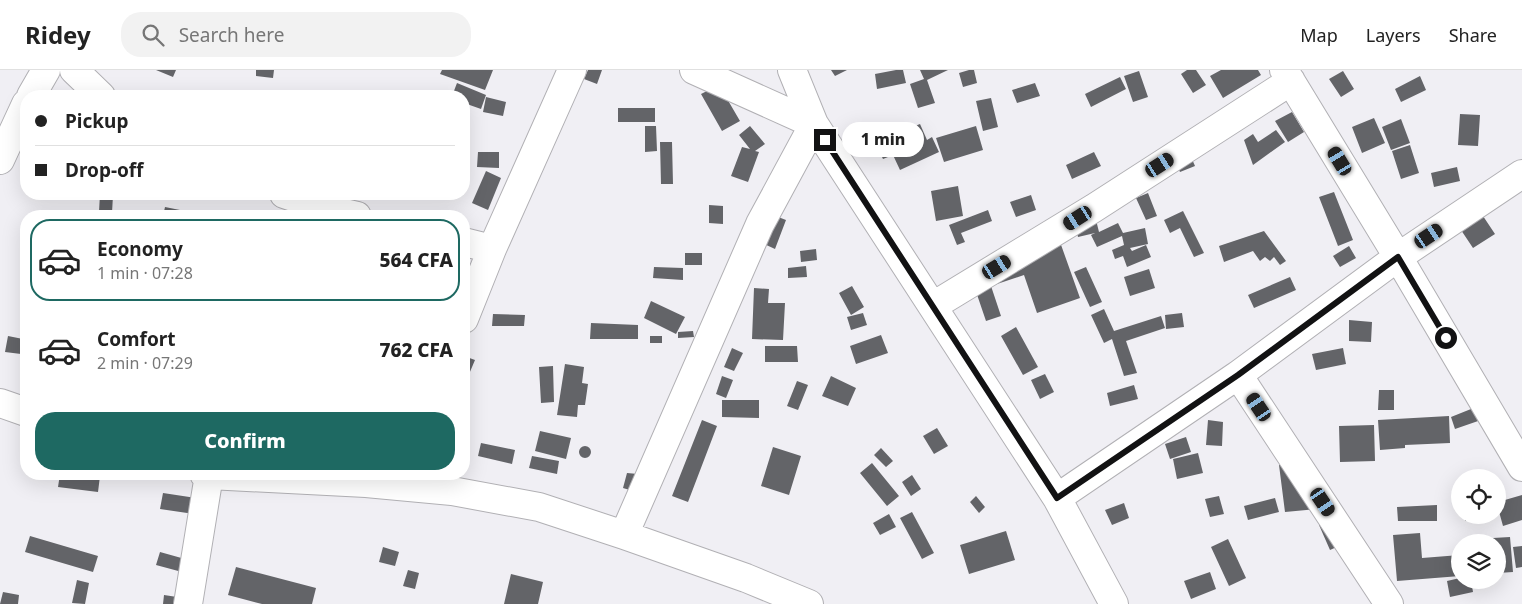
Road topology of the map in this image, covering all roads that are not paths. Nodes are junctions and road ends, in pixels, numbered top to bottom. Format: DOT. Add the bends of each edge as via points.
graph roads {
  1 [pos="46,70"];
  2 [pos="74,70"];
  3 [pos="572,70"];
  4 [pos="694,70"];
  5 [pos="792,70"];
  6 [pos="1287,75"];
  7 [pos="34,90"];
  8 [pos="96,90"];
  9 [pos="20,112"];
  10 [pos="814,124"];
  11 [pos="0,160"];
  12 [pos="1522,174"];
  13 [pos="302,200"];
  14 [pos="331,210"];
  15 [pos="470,244"];
  16 [pos="492,249"];
  17 [pos="1398,257"];
  18 [pos="470,304"];
  19 [pos="933,306"];
  20 [pos="1238,375"];
  21 [pos="0,403"];
  22 [pos="20,410"];
  23 [pos="1522,467"];
  24 [pos="205,480"];
  25 [pos="306,480"];
  26 [pos="399,480"];
  27 [pos="1057,498"];
  28 [pos="624,535"];
  29 [pos="1107,603"];
  30 [pos="188,604"];
  31 [pos="809,604"];
  32 [pos="1389,604"];
  1 -- 7 [label="street"];
  2 -- 8 [label="street"];
  3 -- 16 [label="street"];
  4 -- 10 [label="street"];
  5 -- 10 [label="street"];
  6 -- 17 [label="street"];
  6 -- 19 [label="street" via="1094,208"];
  9 -- 11 [label="street"];
  10 -- 19 [label="street"];
  10 -- 28 [label="street" via="760,224"];
  12 -- 17 [label="street"];
  13 -- 14 [label="street"];
  15 -- 16 [label="street"];
  16 -- 18 [label="street"];
  17 -- 20 [label="street"];
  17 -- 23 [label="street"];
  19 -- 27 [label="street"];
  20 -- 27 [label="street"];
  20 -- 32 [label="street"];
  21 -- 22 [label="street"];
  24 -- 30 [label="street"];
  25 -- 26 [label="street" via="366,483"];
  26 -- 28 [label="street" via="539,507"];
  27 -- 29 [label="street"];
  28 -- 31 [label="street"];
}
